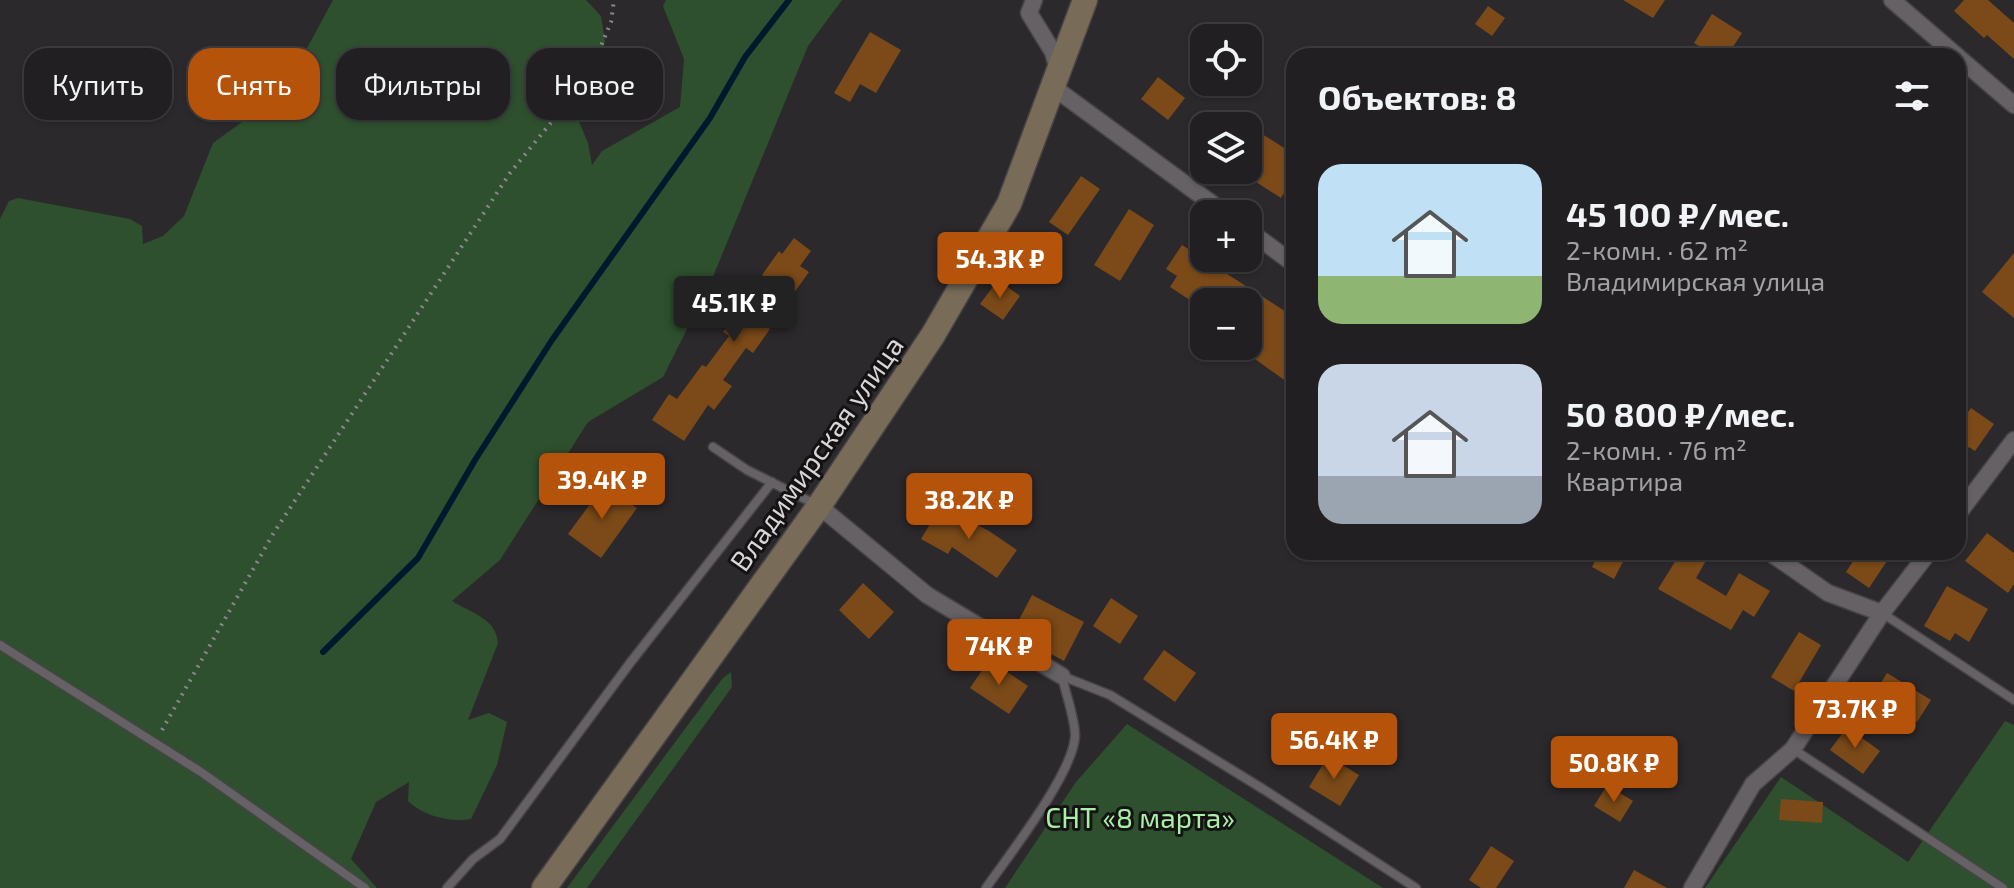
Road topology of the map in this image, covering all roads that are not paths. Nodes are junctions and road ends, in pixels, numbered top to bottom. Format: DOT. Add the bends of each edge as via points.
graph roads {
  1 [pos="1034,0"];
  2 [pos="1085,0"];
  3 [pos="1892,0"];
  4 [pos="1949,48"];
  5 [pos="1966,63"];
  6 [pos="1056,79"];
  7 [pos="2014,105"];
  8 [pos="1208,200"];
  9 [pos="1262,240"];
  10 [pos="1286,258"];
  11 [pos="2014,440"];
  12 [pos="713,447"];
  13 [pos="772,482"];
  14 [pos="1966,503"];
  15 [pos="819,506"];
  16 [pos="1781,560"];
  17 [pos="1923,560"];
  18 [pos="1882,613"];
  19 [pos="0,645"];
  20 [pos="1062,676"];
  21 [pos="2014,700"];
  22 [pos="1793,749"];
  23 [pos="365,888"];
  24 [pos="447,888"];
  25 [pos="544,888"];
  26 [pos="986,888"];
  27 [pos="1416,888"];
  28 [pos="1692,888"];
  29 [pos="2003,888"];
  1 -- 6 [label="street" via="1029,13 1053,52"];
  2 -- 6 [label="street, Владимирская улица"];
  3 -- 4 [label="street"];
  5 -- 7 [label="street"];
  6 -- 8 [label="street"];
  6 -- 15 [label="street, Владимирская улица" via="1009,204 933,335"];
  9 -- 10 [label="street"];
  11 -- 14 [label="street"];
  12 -- 13 [label="lane"];
  13 -- 15 [label="lane"];
  13 -- 24 [label="lane" via="500,839"];
  15 -- 20 [label="street" via="927,595"];
  15 -- 25 [label="street, Владимирская улица"];
  16 -- 18 [label="street" via="1828,593"];
  17 -- 18 [label="street"];
  18 -- 21 [label="lane"];
  18 -- 22 [label="street"];
  19 -- 23 [label="lane" via="201,772"];
  20 -- 26 [label="lane" via="1075,736 1067,765"];
  20 -- 27 [label="lane" via="1110,695"];
  22 -- 28 [label="street" via="1753,784"];
  22 -- 29 [label="lane"];
}
